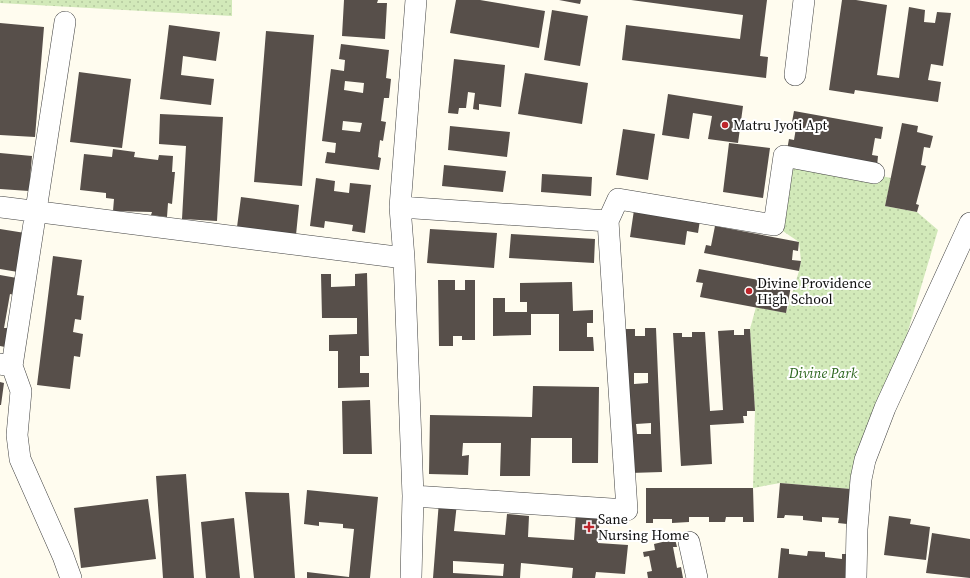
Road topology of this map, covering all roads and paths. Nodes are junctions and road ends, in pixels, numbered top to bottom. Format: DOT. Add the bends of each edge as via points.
graph roads {
  1 [pos="416,0"];
  2 [pos="804,0"];
  3 [pos="65,22"];
  4 [pos="795,75"];
  5 [pos="874,173"];
  6 [pos="0,207"];
  7 [pos="400,207"];
  8 [pos="36,212"];
  9 [pos="608,221"];
  10 [pos="970,223"];
  11 [pos="404,258"];
  12 [pos="6,365"];
  13 [pos="413,496"];
  14 [pos="689,542"];
  15 [pos="71,578"];
  16 [pos="411,578"];
  17 [pos="696,578"];
  18 [pos="856,578"];
  1 -- 7 [label="street"];
  2 -- 4 [label="street"];
  3 -- 8 [label="street"];
  5 -- 9 [label="street" via="784,156 774,225 618,199"];
  6 -- 8 [label="street"];
  7 -- 9 [label="street"];
  7 -- 11 [label="street"];
  8 -- 11 [label="street"];
  8 -- 12 [label="street"];
  9 -- 13 [label="street" via="627,510"];
  10 -- 18 [label="street" via="885,408 865,460 859,504"];
  11 -- 13 [label="street"];
  12 -- 15 [label="street" via="21,391 17,436 20,460"];
  13 -- 16 [label="street"];
  14 -- 17 [label="street"];
}
